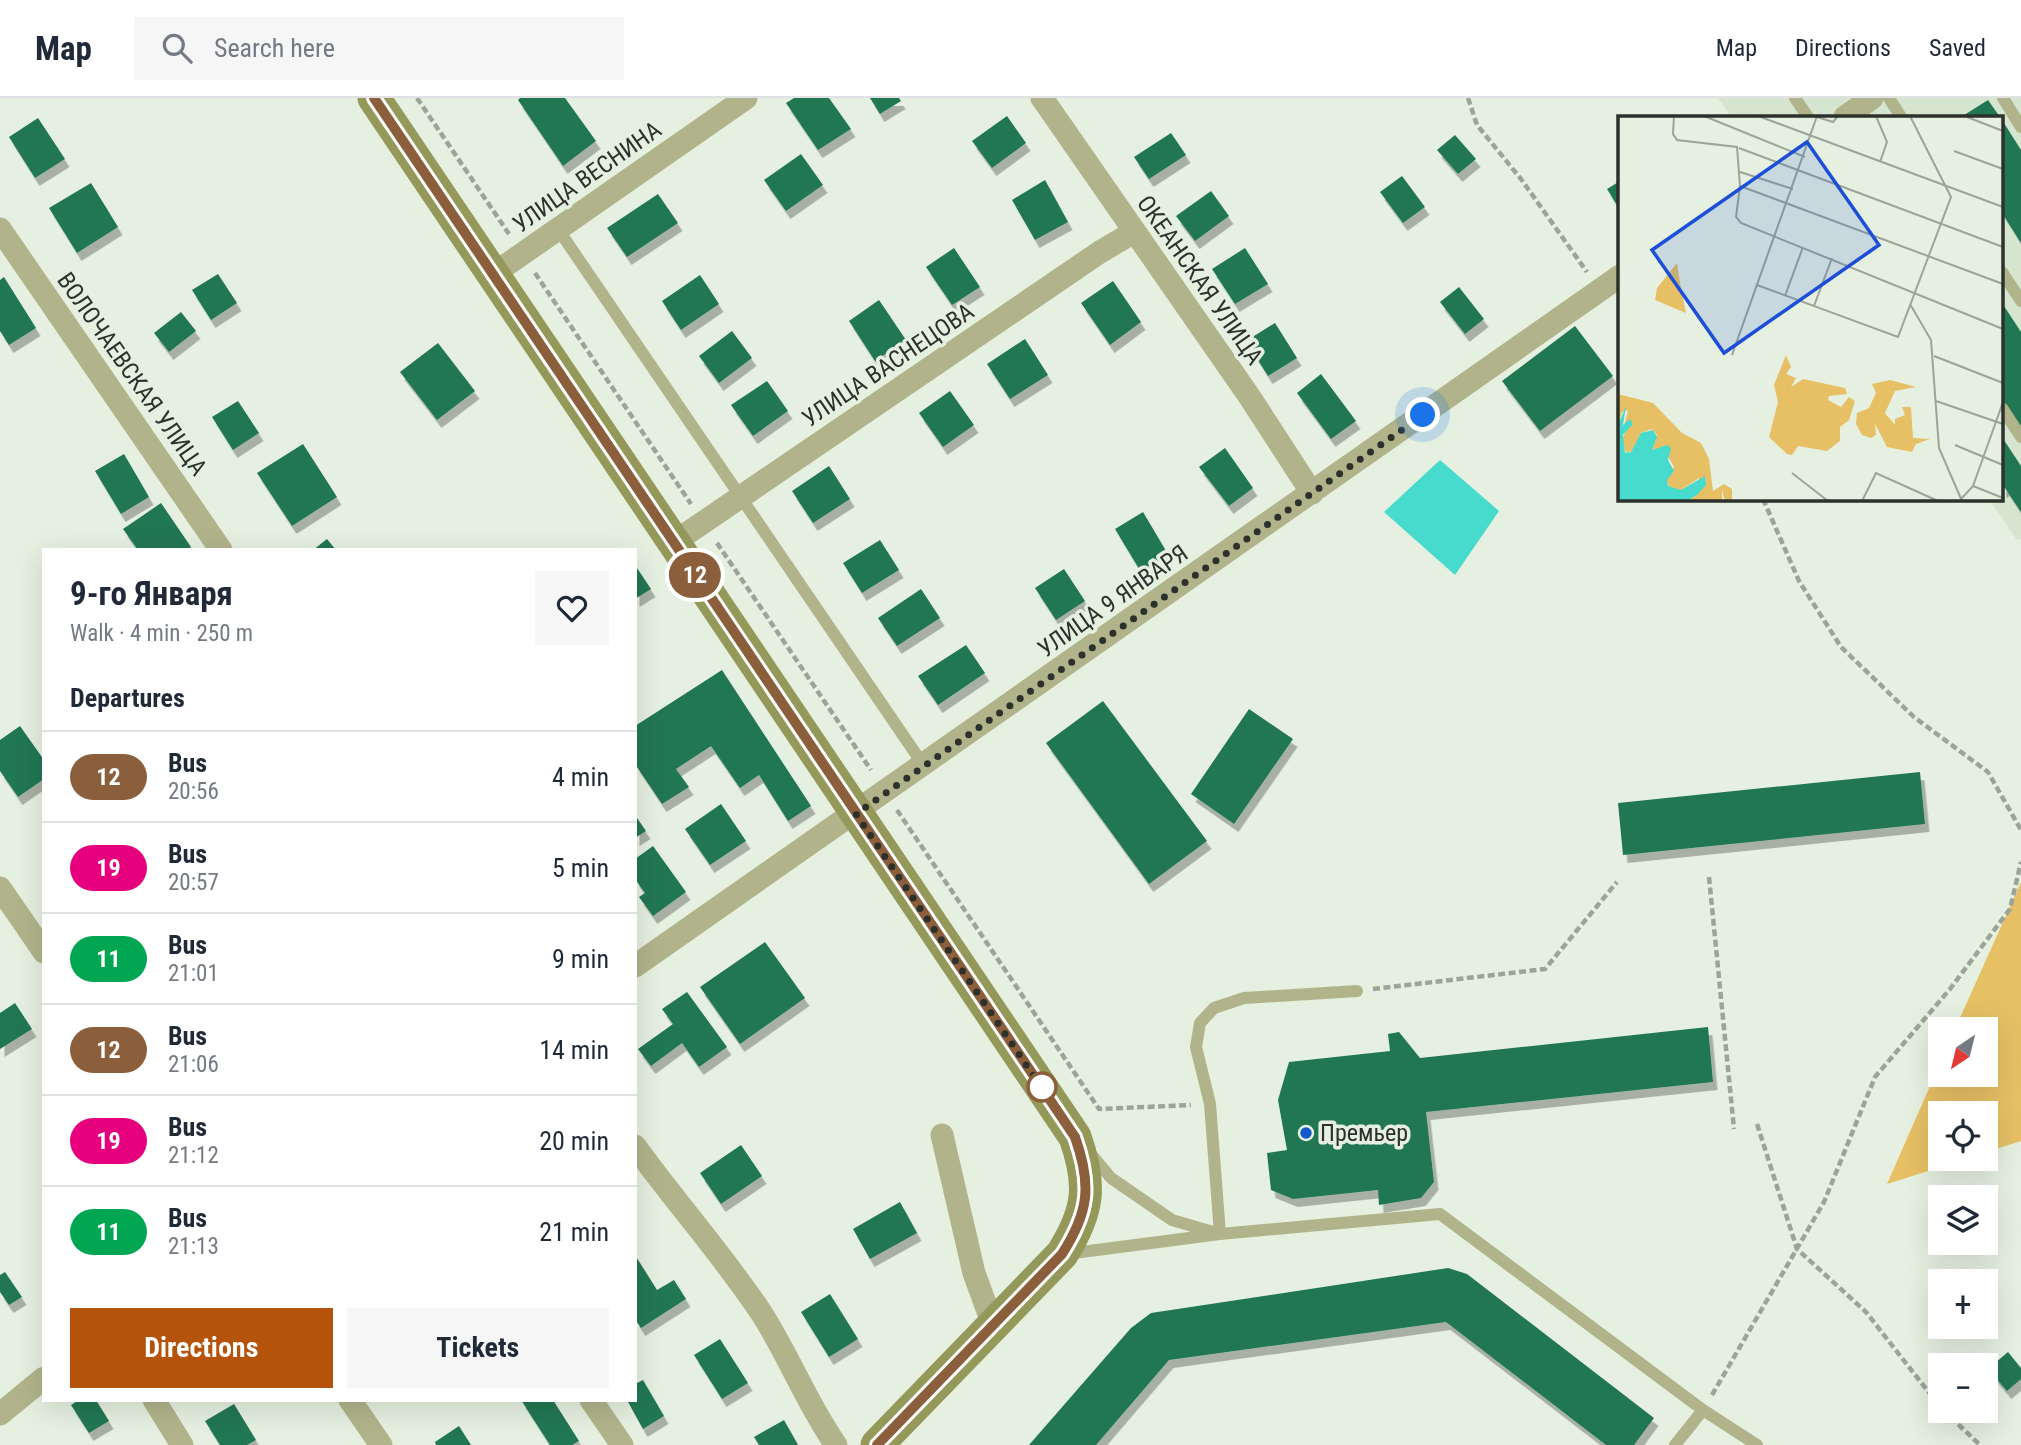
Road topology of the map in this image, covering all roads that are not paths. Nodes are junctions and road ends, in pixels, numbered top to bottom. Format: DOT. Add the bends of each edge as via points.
graph roads {
  1 [pos="374,98"];
  2 [pos="746,98"];
  3 [pos="1042,98"];
  4 [pos="1796,98"];
  5 [pos="1872,98"];
  6 [pos="1889,98"];
  7 [pos="2003,98"];
  8 [pos="1807,116"];
  9 [pos="1846,116"];
  10 [pos="1900,116"];
  11 [pos="2021,127"];
  12 [pos="0,229"];
  13 [pos="558,229"];
  14 [pos="1134,232"];
  15 [pos="492,275"];
  16 [pos="2004,275"];
  17 [pos="1618,277"];
  18 [pos="2021,301"];
  19 [pos="2004,411"];
  20 [pos="2021,437"];
  21 [pos="1312,493"];
  22 [pos="742,496"];
  23 [pos="673,543"];
  24 [pos="220,548"];
  25 [pos="924,766"];
  26 [pos="856,814"];
  27 [pos="0,888"];
  28 [pos="42,949"];
  29 [pos="637,965"];
  30 [pos="1357,990"];
  31 [pos="942,1135"];
  32 [pos="1075,1137"];
  33 [pos="637,1149"];
  34 [pos="1220,1234"];
  35 [pos="1062,1254"];
  36 [pos="993,1325"];
  37 [pos="42,1380"];
  38 [pos="155,1402"];
  39 [pos="351,1402"];
  40 [pos="592,1402"];
  41 [pos="1703,1410"];
  42 [pos="0,1414"];
  43 [pos="182,1445"];
  44 [pos="381,1445"];
  45 [pos="622,1445"];
  46 [pos="836,1445"];
  47 [pos="877,1445"];
  48 [pos="1675,1445"];
  49 [pos="1758,1445"];
  1 -- 15 [label="street"];
  2 -- 13 [label="street, УЛИЦА ВЕСНИНА"];
  3 -- 14 [label="street, ОКЕАНСКАЯ УЛИЦА"];
  4 -- 8 [label="lane"];
  5 -- 9 [label="street"];
  6 -- 10 [label="lane"];
  7 -- 11 [label="lane"];
  12 -- 24 [label="street, ВОЛОЧАЕВСКАЯ УЛИЦА"];
  13 -- 15 [label="street, УЛИЦА ВЕСНИНА"];
  13 -- 22 [label="lane"];
  14 -- 21 [label="street, ОКЕАНСКАЯ УЛИЦА"];
  14 -- 22 [label="street, УЛИЦА ВАСНЕЦОВА"];
  15 -- 23 [label="street"];
  16 -- 18 [label="lane"];
  17 -- 21 [label="street, УЛИЦА 9 ЯНВАРЯ"];
  19 -- 20 [label="lane"];
  21 -- 25 [label="street, УЛИЦА 9 ЯНВАРЯ"];
  22 -- 23 [label="street, УЛИЦА ВАСНЕЦОВА"];
  22 -- 25 [label="lane"];
  23 -- 26 [label="street"];
  25 -- 26 [label="street, УЛИЦА 9 ЯНВАРЯ"];
  26 -- 29 [label="street, УЛИЦА 9 ЯНВАРЯ"];
  26 -- 32 [label="street"];
  27 -- 28 [label="street"];
  30 -- 34 [label="lane" via="1244,998 1214,1008 1200,1023 1196,1047 1210,1104"];
  31 -- 36 [label="street" via="974,1273"];
  32 -- 34 [label="lane" via="1111,1178 1172,1220"];
  32 -- 35 [label="street" via="1086,1167 1087,1198 1079,1228"];
  33 -- 46 [label="street" via="728,1262 772,1329"];
  34 -- 35 [label="lane"];
  34 -- 41 [label="lane" via="1440,1214"];
  35 -- 36 [label="street"];
  36 -- 47 [label="street"];
  37 -- 42 [label="street"];
  38 -- 43 [label="street"];
  39 -- 44 [label="street"];
  40 -- 45 [label="street"];
  41 -- 48 [label="lane"];
  41 -- 49 [label="lane"];
}
